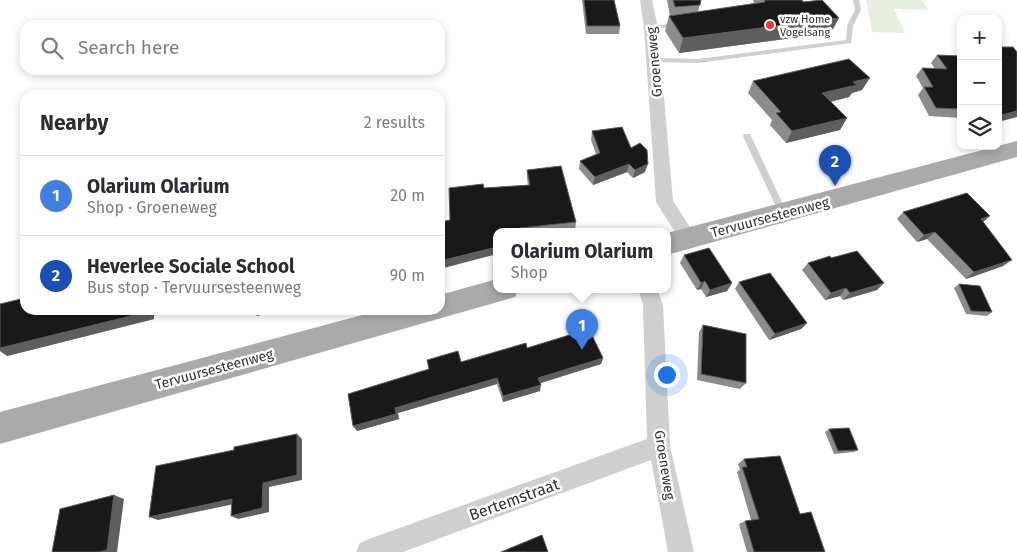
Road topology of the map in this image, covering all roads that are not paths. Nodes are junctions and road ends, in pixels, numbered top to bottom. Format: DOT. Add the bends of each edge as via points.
graph roads {
  1 [pos="646,0"];
  2 [pos="856,0"];
  3 [pos="680,25"];
  4 [pos="651,28"];
  5 [pos="654,60"];
  6 [pos="747,136"];
  7 [pos="1017,149"];
  8 [pos="783,213"];
  9 [pos="678,241"];
  10 [pos="493,292"];
  11 [pos="649,293"];
  12 [pos="445,305"];
  13 [pos="409,315"];
  14 [pos="0,428"];
  15 [pos="658,446"];
  16 [pos="369,552"];
  17 [pos="681,552"];
  1 -- 4 [label="street, Groeneweg"];
  2 -- 5 [label="lane" via="857,16 851,24 849,42 698,61"];
  3 -- 4 [label="lane"];
  4 -- 5 [label="street, Groeneweg"];
  5 -- 9 [label="street, Groeneweg" via="665,202"];
  6 -- 8 [label="lane"];
  7 -- 8 [label="main road, Tervuursesteenweg"];
  8 -- 9 [label="main road, Tervuursesteenweg"];
  10 -- 12 [label="main road"];
  11 -- 15 [label="street, Groeneweg" via="653,305"];
  13 -- 14 [label="main road, Tervuursesteenweg"];
  15 -- 16 [label="street, Bertemstraat"];
  15 -- 17 [label="street, Groeneweg"];
}
